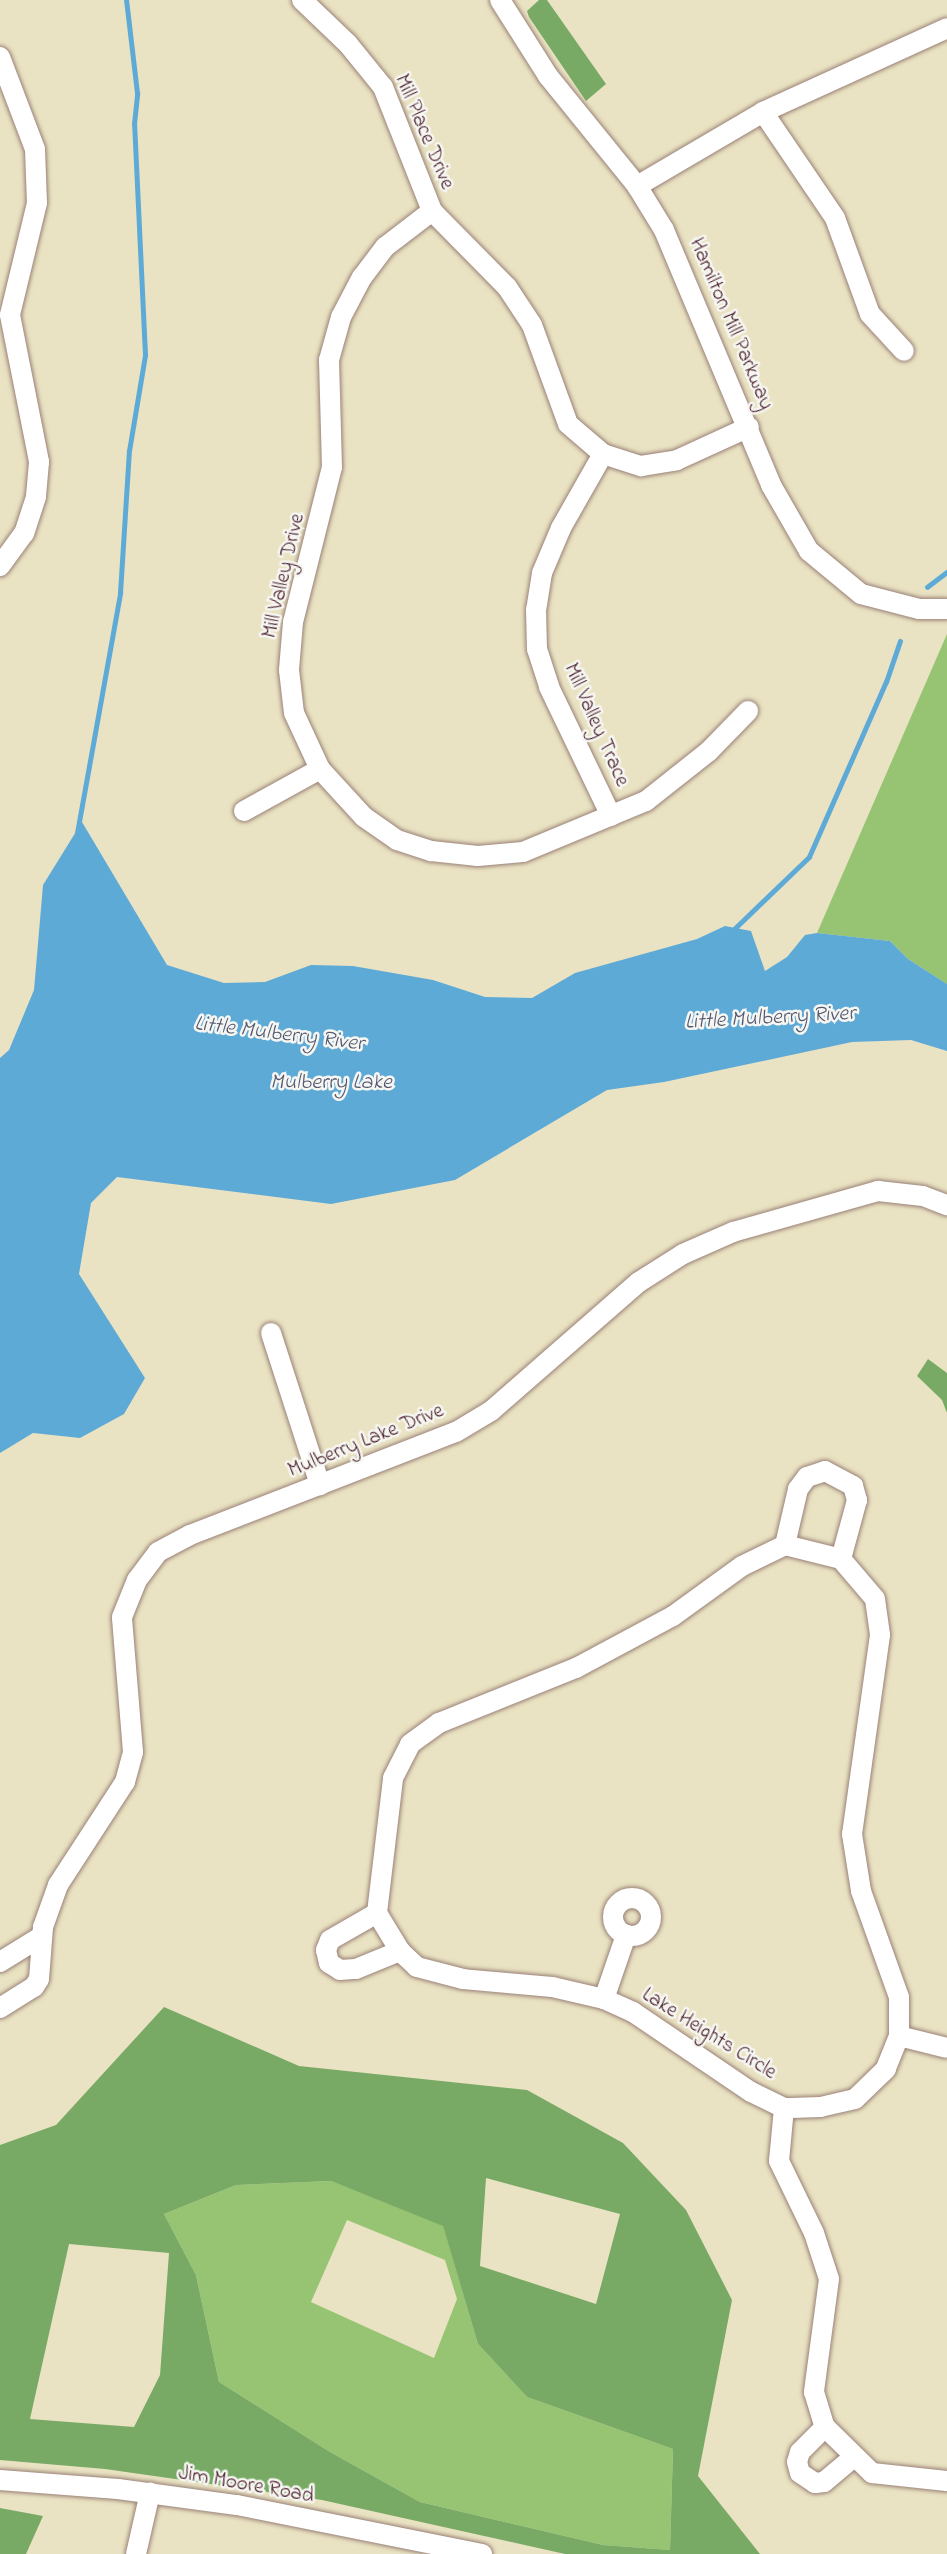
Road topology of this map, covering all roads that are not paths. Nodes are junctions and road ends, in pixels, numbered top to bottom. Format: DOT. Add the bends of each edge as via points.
graph roads {
  1 [pos="302,0"];
  2 [pos="502,1"];
  3 [pos="947,28"];
  4 [pos="0,57"];
  5 [pos="763,112"];
  6 [pos="637,186"];
  7 [pos="432,211"];
  8 [pos="904,351"];
  9 [pos="749,427"];
  10 [pos="603,454"];
  11 [pos="0,566"];
  12 [pos="947,609"];
  13 [pos="748,711"];
  14 [pos="320,769"];
  15 [pos="244,811"];
  16 [pos="611,816"];
  17 [pos="947,1205"];
  18 [pos="271,1333"];
  19 [pos="320,1485"];
  20 [pos="785,1545"];
  21 [pos="841,1559"];
  22 [pos="377,1913"];
  23 [pos="626,1935"];
  24 [pos="42,1936"];
  25 [pos="400,1951"];
  26 [pos="0,1962"];
  27 [pos="604,2000"];
  28 [pos="0,2008"];
  29 [pos="899,2036"];
  30 [pos="947,2048"];
  31 [pos="784,2108"];
  32 [pos="825,2427"];
  33 [pos="852,2458"];
  34 [pos="0,2480"];
  35 [pos="947,2481"];
  36 [pos="150,2493"];
  37 [pos="136,2554"];
  38 [pos="482,2554"];
  1 -- 7 [label="street, Mill Place Drive" via="348,44 382,87"];
  2 -- 6 [label="street, Hamilton Mill Parkway" via="548,76"];
  3 -- 5 [label="street"];
  4 -- 11 [label="street" via="35,149 37,203 10,315 39,462 36,497 24,533"];
  5 -- 6 [label="street"];
  5 -- 8 [label="street" via="835,218 870,314"];
  6 -- 9 [label="street, Hamilton Mill Parkway" via="677,256"];
  7 -- 10 [label="street, Mill Place Drive" via="507,287 532,325 568,424"];
  7 -- 14 [label="street, Mill Valley Drive" via="385,247 362,277 341,317 329,360 332,468 293,622 290,670 294,713"];
  9 -- 10 [label="street, Mill Place Drive" via="677,460 641,466"];
  9 -- 12 [label="street, Hamilton Mill Parkway" via="789,522 809,551 841,581 882,601 919,609"];
  10 -- 16 [label="street, Mill Valley Trace" via="561,528 542,573 536,609 537,649 549,687"];
  13 -- 16 [label="street, Mill Valley Drive" via="677,779 646,801"];
  14 -- 15 [label="street"];
  14 -- 16 [label="street, Mill Valley Drive" via="364,817 397,840 431,850 478,856 523,852"];
  17 -- 19 [label="street, Mulberry Lake Drive" via="899,1191 858,1194 733,1232 683,1254 639,1282 491,1410 456,1432"];
  18 -- 19 [label="street"];
  19 -- 24 [label="street, Mulberry Lake Drive" via="190,1535 158,1552 137,1580 122,1617 133,1752 125,1782 58,1886"];
  20 -- 21 [label="street"];
  20 -- 21 [label="street" via="798,1489 807,1477 825,1471 854,1486 857,1500"];
  20 -- 22 [label="street" via="742,1566 673,1616 586,1663 439,1723 410,1744 393,1778"];
  21 -- 29 [label="street, Lake Heights Circle" via="874,1599 880,1635 852,1834 861,1891 899,1997"];
  22 -- 25 [label="street, Lake Heights Circle"];
  22 -- 25 [label="street" via="330,1940 326,1950 329,1963 340,1971 356,1969"];
  23 -- 27 [label="street"];
  24 -- 26 [label="street"];
  24 -- 28 [label="street, Mulberry Lake Drive" via="39,1979 34,1987"];
  25 -- 27 [label="street, Lake Heights Circle" via="417,1967 463,1979 552,1987"];
  27 -- 31 [label="street, Lake Heights Circle" via="633,2012 751,2092"];
  29 -- 30 [label="street"];
  29 -- 31 [label="street, Lake Heights Circle" via="886,2069 855,2099 821,2108"];
  31 -- 32 [label="street" via="779,2161 814,2233 829,2279 814,2392"];
  32 -- 33 [label="street"];
  32 -- 33 [label="street" via="800,2452 800,2473 815,2483 824,2482"];
  33 -- 35 [label="street" via="872,2473"];
  34 -- 36 [label="street, Jim Moore Road"];
  36 -- 37 [label="street"];
  36 -- 38 [label="street, Jim Moore Road" via="237,2505"];
}
